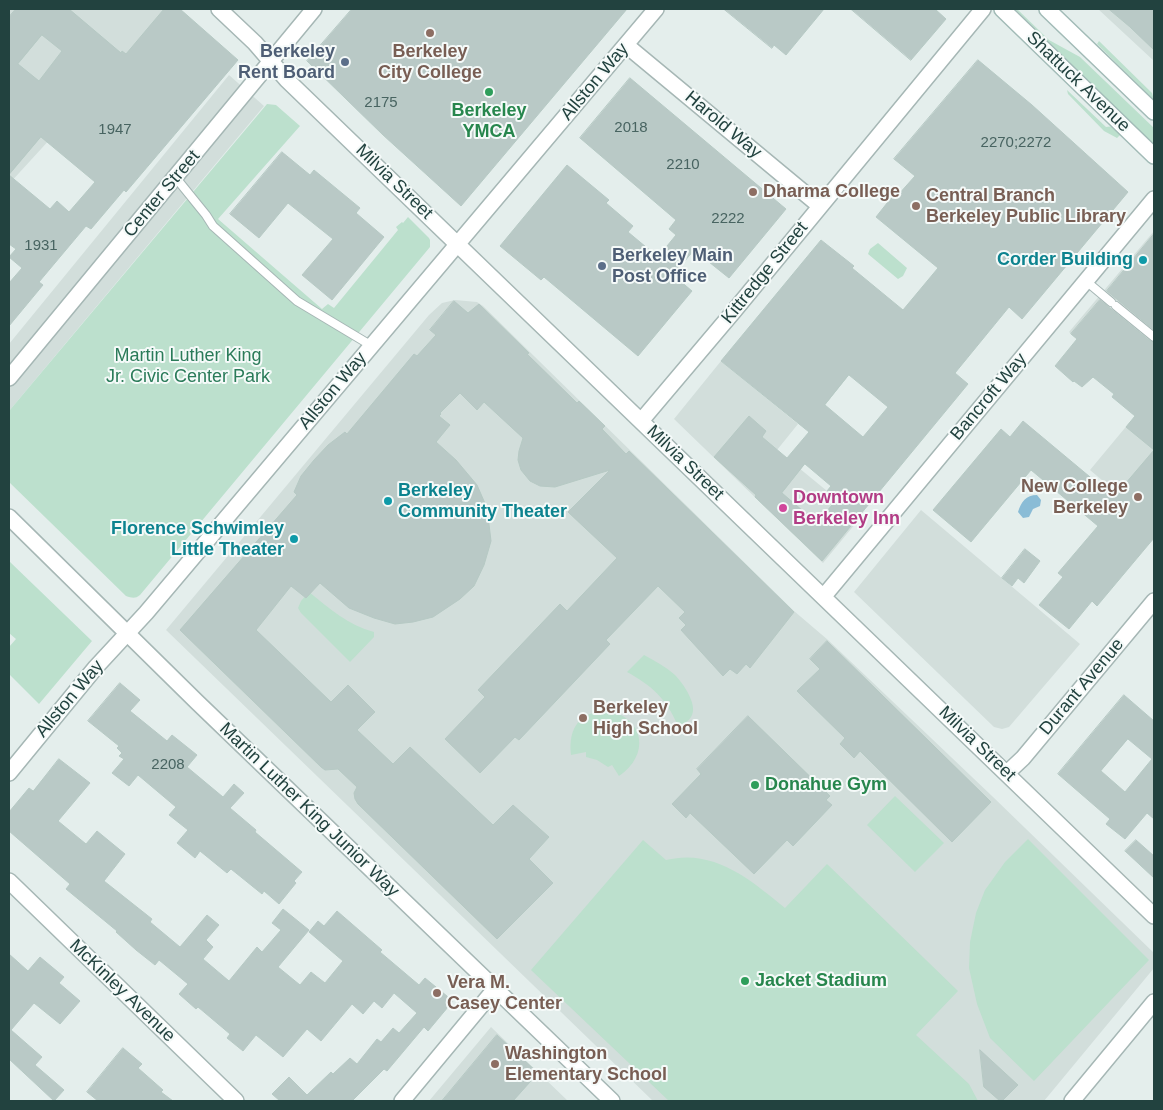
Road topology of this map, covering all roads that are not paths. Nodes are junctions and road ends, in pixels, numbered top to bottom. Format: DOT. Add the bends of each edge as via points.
graph roads {
  1 [pos="219,9"];
  2 [pos="314,9"];
  3 [pos="656,9"];
  4 [pos="983,9"];
  5 [pos="1002,9"];
  6 [pos="1047,9"];
  7 [pos="626,45"];
  8 [pos="271,62"];
  9 [pos="1154,112"];
  10 [pos="1154,156"];
  11 [pos="176,178"];
  12 [pos="1154,199"];
  13 [pos="820,206"];
  14 [pos="458,244"];
  15 [pos="1086,281"];
  16 [pos="1154,337"];
  17 [pos="372,346"];
  18 [pos="9,378"];
  19 [pos="641,421"];
  20 [pos="9,517"];
  21 [pos="824,596"];
  22 [pos="1154,600"];
  23 [pos="127,633"];
  24 [pos="9,773"];
  25 [pos="1007,773"];
  26 [pos="9,880"];
  27 [pos="1154,916"];
  28 [pos="495,989"];
  29 [pos="1154,1002"];
  30 [pos="236,1101"];
  31 [pos="402,1101"];
  32 [pos="612,1101"];
  33 [pos="1072,1101"];
  1 -- 8 [label="street, Milvia Street"];
  2 -- 8 [label="street, Center Street"];
  3 -- 7 [label="street, Allston Way"];
  4 -- 13 [label="street, Kittredge Street"];
  5 -- 10 [label="street, Shattuck Avenue"];
  6 -- 9 [label="street, Shattuck Avenue"];
  7 -- 13 [label="street, Harold Way"];
  7 -- 14 [label="street, Allston Way"];
  8 -- 11 [label="street, Center Street"];
  8 -- 14 [label="street, Milvia Street"];
  11 -- 17 [label="lane" via="213,226 298,301"];
  11 -- 18 [label="street, Center Street"];
  12 -- 15 [label="street, Bancroft Way"];
  13 -- 19 [label="street, Kittredge Street"];
  14 -- 17 [label="street, Allston Way"];
  14 -- 19 [label="street, Milvia Street"];
  15 -- 16 [label="lane"];
  15 -- 21 [label="street, Bancroft Way"];
  17 -- 23 [label="street, Allston Way"];
  19 -- 21 [label="street, Milvia Street"];
  20 -- 23 [label="street, Martin Luther King Junior Way"];
  21 -- 25 [label="street, Milvia Street"];
  22 -- 25 [label="street, Durant Avenue"];
  23 -- 24 [label="street, Allston Way"];
  23 -- 28 [label="street, Martin Luther King Junior Way"];
  25 -- 27 [label="street, Milvia Street"];
  26 -- 30 [label="street, McKinley Avenue"];
  28 -- 31 [label="street"];
  28 -- 32 [label="street, Martin Luther King Junior Way"];
  29 -- 33 [label="street"];
}
